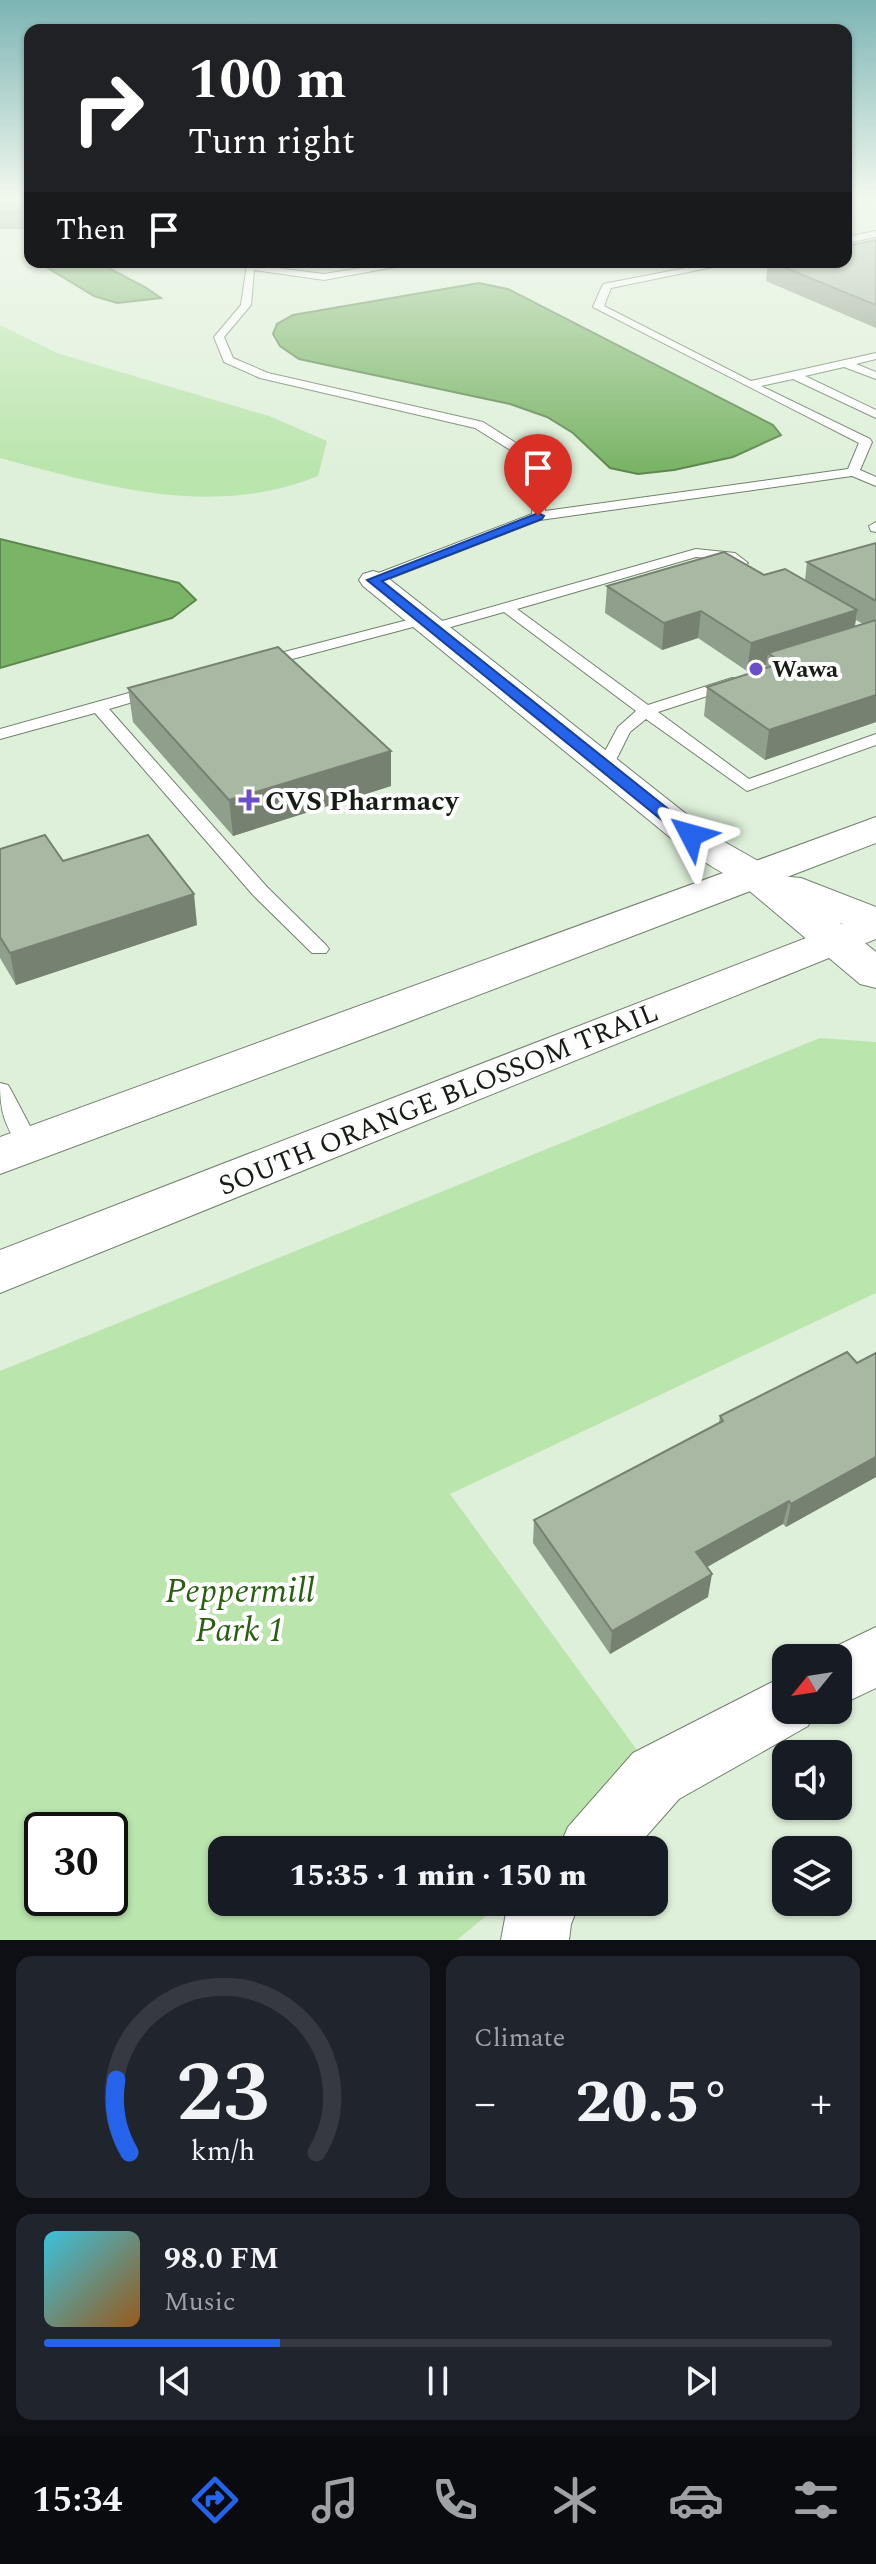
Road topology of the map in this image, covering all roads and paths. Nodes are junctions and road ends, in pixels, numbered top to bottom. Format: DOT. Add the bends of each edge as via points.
graph roads {
  1 [pos="248,287"];
  2 [pos="607,287"];
  3 [pos="876,356"];
  4 [pos="845,363"];
  5 [pos="794,375"];
  6 [pos="876,376"];
  7 [pos="750,385"];
  8 [pos="876,414"];
  9 [pos="853,472"];
  10 [pos="876,482"];
  11 [pos="538,516"];
  12 [pos="756,571"];
  13 [pos="373,580"];
  14 [pos="506,607"];
  15 [pos="428,624"];
  16 [pos="251,665"];
  17 [pos="752,677"];
  18 [pos="175,686"];
  19 [pos="98,706"];
  20 [pos="647,710"];
  21 [pos="0,734"];
  22 [pos="876,739"];
  23 [pos="605,766"];
  24 [pos="876,829"];
  25 [pos="754,874"];
  26 [pos="862,929"];
  27 [pos="319,949"];
  28 [pos="876,974"];
  29 [pos="0,1090"];
  30 [pos="14,1150"];
  31 [pos="0,1272"];
  32 [pos="876,1656"];
  33 [pos="852,1669"];
  34 [pos="772,1713"];
  35 [pos="603,1836"];
  1 -- 11 [label="lane" via="246,305 219,337 228,360 264,376 479,425 542,465"];
  2 -- 7 [label="lane" via="598,307"];
  3 -- 4 [label="lane"];
  4 -- 5 [label="lane"];
  4 -- 6 [label="lane"];
  5 -- 7 [label="lane"];
  5 -- 8 [label="lane"];
  7 -- 9 [label="lane" via="866,442"];
  9 -- 10 [label="lane"];
  9 -- 11 [label="lane" via="737,486 627,508"];
  11 -- 13 [label="lane"];
  12 -- 14 [label="lane" via="730,556 696,553"];
  13 -- 15 [label="street"];
  14 -- 15 [label="lane"];
  14 -- 20 [label="lane"];
  15 -- 16 [label="lane"];
  15 -- 23 [label="street"];
  17 -- 20 [label="lane"];
  18 -- 19 [label="lane"];
  19 -- 21 [label="lane"];
  19 -- 27 [label="lane" via="260,891"];
  20 -- 22 [label="lane" via="747,786"];
  20 -- 23 [label="lane" via="623,729"];
  23 -- 25 [label="street" via="701,844"];
  24 -- 25 [label="main road"];
  25 -- 26 [label="main road"];
  25 -- 30 [label="main road"];
  26 -- 28 [label="main road"];
  26 -- 31 [label="main road, SOUTH ORANGE BLOSSOM TRAIL"];
  29 -- 30 [label="lane"];
  32 -- 33 [label="street"];
  34 -- 35 [label="street" via="656,1776"];
}
